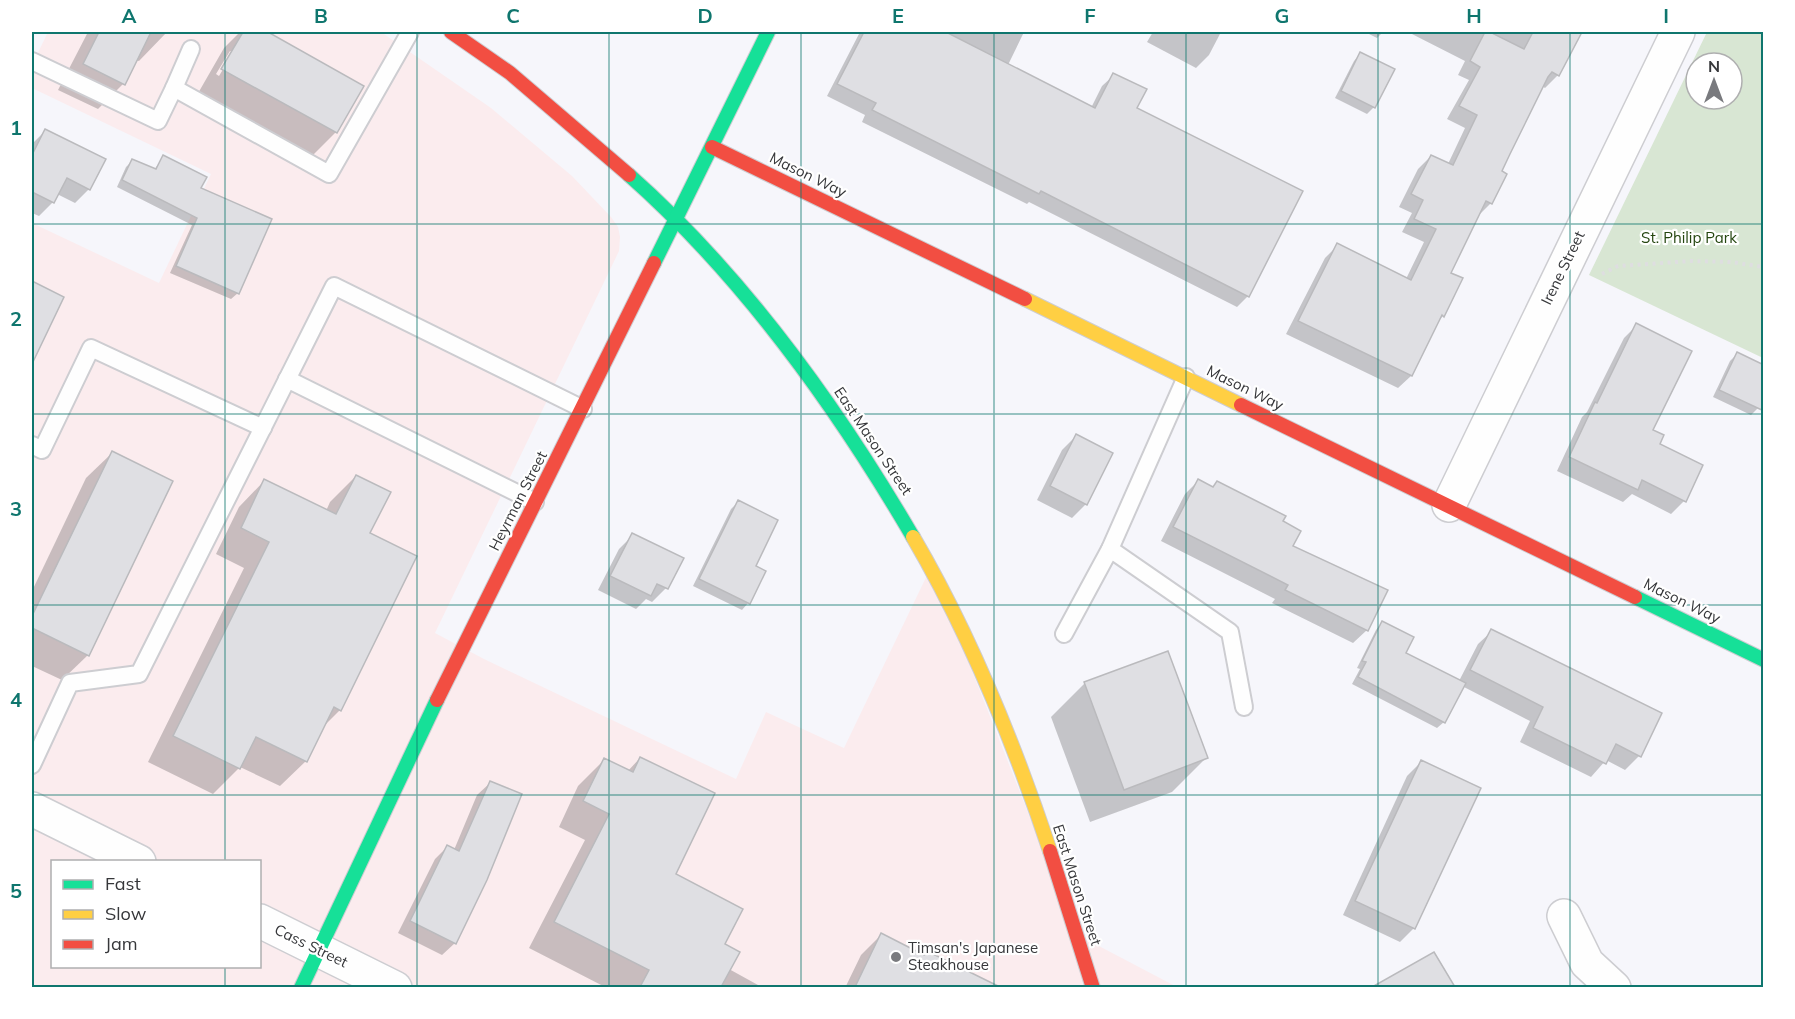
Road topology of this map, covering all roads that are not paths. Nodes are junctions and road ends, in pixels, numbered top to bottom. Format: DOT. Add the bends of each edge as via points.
graph roads {
  1 [pos="410,32"];
  2 [pos="451,32"];
  3 [pos="768,32"];
  4 [pos="1678,32"];
  5 [pos="191,49"];
  6 [pos="32,61"];
  7 [pos="174,88"];
  8 [pos="712,147"];
  9 [pos="676,220"];
  10 [pos="1186,377"];
  11 [pos="287,380"];
  12 [pos="583,409"];
  13 [pos="263,428"];
  14 [pos="32,445"];
  15 [pos="536,502"];
  16 [pos="1449,505"];
  17 [pos="1110,549"];
  18 [pos="1064,634"];
  19 [pos="1764,660"];
  20 [pos="1244,707"];
  21 [pos="32,765"];
  22 [pos="32,809"];
  23 [pos="137,860"];
  24 [pos="1564,916"];
  25 [pos="261,921"];
  26 [pos="320,950"];
  27 [pos="302,987"];
  28 [pos="395,987"];
  29 [pos="1093,987"];
  30 [pos="1614,987"];
  1 -- 7 [label="lane" via="329,174"];
  2 -- 9 [label="street, East Mason Street" via="516,78"];
  3 -- 8 [label="street, Heyrman Street"];
  4 -- 16 [label="street, Irene Street"];
  5 -- 7 [label="lane"];
  6 -- 7 [label="lane" via="158,121"];
  8 -- 9 [label="street, Heyrman Street"];
  8 -- 10 [label="street, Mason Way"];
  9 -- 12 [label="street, Heyrman Street"];
  9 -- 29 [label="street, East Mason Street" via="768,323 833,409 893,499 940,585 984,677 1030,791"];
  10 -- 16 [label="street, Mason Way"];
  10 -- 17 [label="lane"];
  11 -- 12 [label="lane" via="334,286"];
  11 -- 13 [label="lane"];
  11 -- 15 [label="lane"];
  12 -- 15 [label="street, Heyrman Street"];
  13 -- 14 [label="lane" via="91,348 42,450"];
  13 -- 21 [label="lane" via="139,674 70,683"];
  15 -- 26 [label="street, Heyrman Street"];
  16 -- 19 [label="street, Mason Way"];
  17 -- 18 [label="lane"];
  17 -- 20 [label="lane" via="1230,632"];
  22 -- 23 [label="street"];
  24 -- 30 [label="street" via="1587,963"];
  25 -- 26 [label="street, Cass Street"];
  26 -- 27 [label="street, Heyrman Street"];
  26 -- 28 [label="street, Cass Street"];
}
